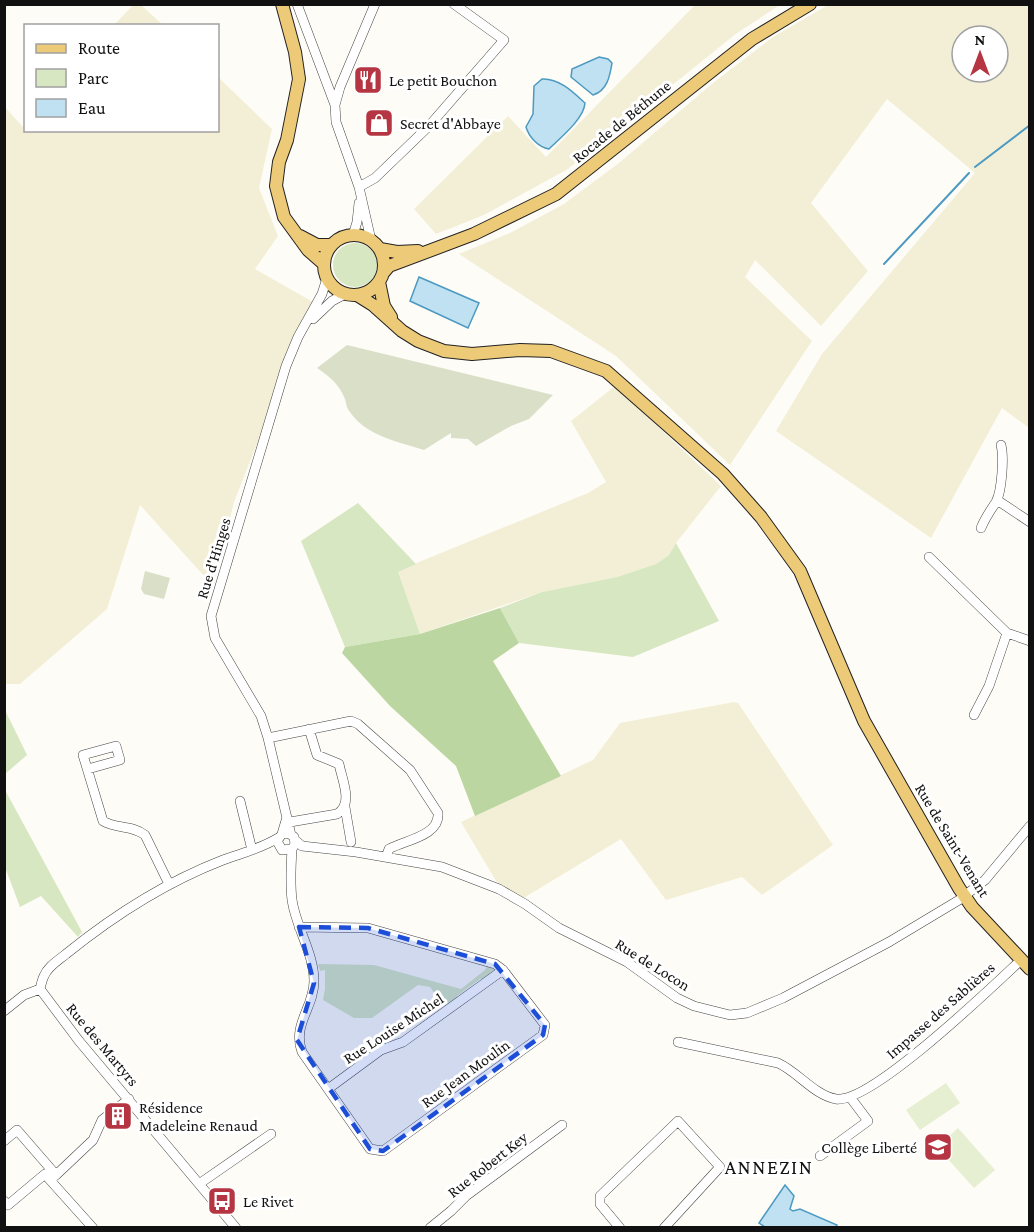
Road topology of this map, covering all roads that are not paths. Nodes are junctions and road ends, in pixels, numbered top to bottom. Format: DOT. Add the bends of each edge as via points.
graph roads {
  1 [pos="282,4"];
  2 [pos="297,4"];
  3 [pos="375,4"];
  4 [pos="454,4"];
  5 [pos="810,4"];
  6 [pos="335,105"];
  7 [pos="359,191"];
  8 [pos="353,235"];
  9 [pos="299,236"];
  10 [pos="375,244"];
  11 [pos="331,245"];
  12 [pos="442,248"];
  13 [pos="324,264"];
  14 [pos="382,277"];
  15 [pos="327,278"];
  16 [pos="351,295"];
  17 [pos="402,331"];
  18 [pos="298,337"];
  19 [pos="1001,445"];
  20 [pos="997,500"];
  21 [pos="1029,522"];
  22 [pos="981,528"];
  23 [pos="929,557"];
  24 [pos="1007,633"];
  25 [pos="1029,641"];
  26 [pos="974,715"];
  27 [pos="309,729"];
  28 [pos="268,738"];
  29 [pos="88,769"];
  30 [pos="240,801"];
  31 [pos="345,807"];
  32 [pos="289,819"];
  33 [pos="1029,826"];
  34 [pos="351,842"];
  35 [pos="287,843"];
  36 [pos="252,850"];
  37 [pos="386,857"];
  38 [pos="169,884"];
  39 [pos="964,896"];
  40 [pos="299,927"];
  41 [pos="1025,964"];
  42 [pos="503,970"];
  43 [pos="40,989"];
  44 [pos="4,1011"];
  45 [pos="678,1042"];
  46 [pos="328,1089"];
  47 [pos="850,1097"];
  48 [pos="129,1099"];
  49 [pos="562,1125"];
  50 [pos="271,1134"];
  51 [pos="4,1141"];
  52 [pos="820,1156"];
  53 [pos="53,1177"];
  54 [pos="199,1184"];
  55 [pos="4,1201"];
  56 [pos="93,1227"];
  57 [pos="236,1227"];
  58 [pos="430,1227"];
  59 [pos="620,1227"];
  60 [pos="664,1227"];
  1 -- 9 [label="main road" via="299,79 276,186 284,217"];
  2 -- 6 [label="street"];
  3 -- 6 [label="street"];
  4 -- 7 [label="street" via="504,40 429,126"];
  5 -- 12 [label="main road, Rocade de Béthune" via="752,39 556,194"];
  6 -- 7 [label="street" via="336,122"];
  7 -- 8 [label="street"];
  7 -- 10 [label="street"];
  8 -- 10 [label="main road"];
  8 -- 11 [label="main road"];
  9 -- 11 [label="main road" via="317,245"];
  9 -- 13 [label="main road"];
  10 -- 12 [label="main road, Rocade de Béthune" via="403,252"];
  10 -- 14 [label="main road" via="385,264"];
  11 -- 13 [label="main road"];
  12 -- 14 [label="main road, Rocade de Béthune" via="389,266"];
  13 -- 15 [label="main road"];
  14 -- 16 [label="main road" via="366,293"];
  14 -- 17 [label="main road" via="384,306"];
  15 -- 16 [label="main road" via="337,290"];
  15 -- 18 [label="street, Rue d'Hinges"];
  16 -- 17 [label="main road" via="373,305"];
  16 -- 18 [label="street, Rue d'Hinges" via="317,314"];
  17 -- 39 [label="main road, Rue de Saint-Venant" via="444,351 551,351 606,371 723,474 761,517 800,571 864,721"];
  18 -- 28 [label="street, Rue d'Hinges" via="211,616 215,638 261,716"];
  19 -- 20 [label="street" via="1004,455"];
  20 -- 21 [label="street"];
  20 -- 22 [label="street"];
  23 -- 24 [label="street"];
  24 -- 25 [label="street"];
  24 -- 26 [label="street" via="989,686"];
  27 -- 28 [label="street"];
  27 -- 31 [label="street" via="317,755 339,764"];
  27 -- 37 [label="street" via="351,721 358,724 410,770 438,813 434,828 389,849"];
  28 -- 32 [label="street, Rue d'Hinges"];
  29 -- 38 [label="street" via="103,821 145,835"];
  30 -- 36 [label="street"];
  31 -- 32 [label="street" via="337,814"];
  31 -- 34 [label="street"];
  32 -- 35 [label="street, Rue d'Hinges"];
  33 -- 39 [label="street, Rue de Locon" via="985,880"];
  35 -- 36 [label="street"];
  35 -- 37 [label="street, Rue de Locon" via="301,850 316,848"];
  35 -- 40 [label="street, Rue Jean Moulin" via="292,900"];
  36 -- 38 [label="street"];
  37 -- 39 [label="street, Rue de Locon" via="441,867 499,889 559,928 627,962 677,998 730,1015 747,1013 783,998 889,942"];
  38 -- 43 [label="street" via="89,935 50,966"];
  39 -- 41 [label="main road, Rue de Saint-Venant"];
  40 -- 42 [label="street, Rue Jean Moulin" via="368,928 478,958"];
  40 -- 46 [label="street, Rue Jean Moulin" via="313,966 314,983 297,1040"];
  41 -- 47 [label="street, Impasse des Sablières" via="900,1066"];
  42 -- 46 [label="street, Rue Louise Michel" via="404,1042 381,1050"];
  42 -- 46 [label="street, Rue Jean Moulin" via="545,1025 543,1035 383,1151 370,1149"];
  43 -- 44 [label="street" via="24,995"];
  43 -- 48 [label="street, Rue des Martyrs"];
  45 -- 47 [label="street" via="778,1063 823,1094 837,1099"];
  47 -- 52 [label="street" via="868,1121"];
  48 -- 53 [label="street" via="102,1120 93,1140"];
  48 -- 54 [label="street, Rue des Martyrs"];
  49 -- 58 [label="street, Rue Robert Key"];
  50 -- 54 [label="street"];
  51 -- 53 [label="street" via="17,1130"];
  53 -- 55 [label="street" via="45,1174 8,1204"];
  53 -- 56 [label="street"];
  54 -- 57 [label="street, Rue des Martyrs"];
  59 -- 60 [label="street" via="600,1204 600,1196 678,1121 720,1167"];
}
